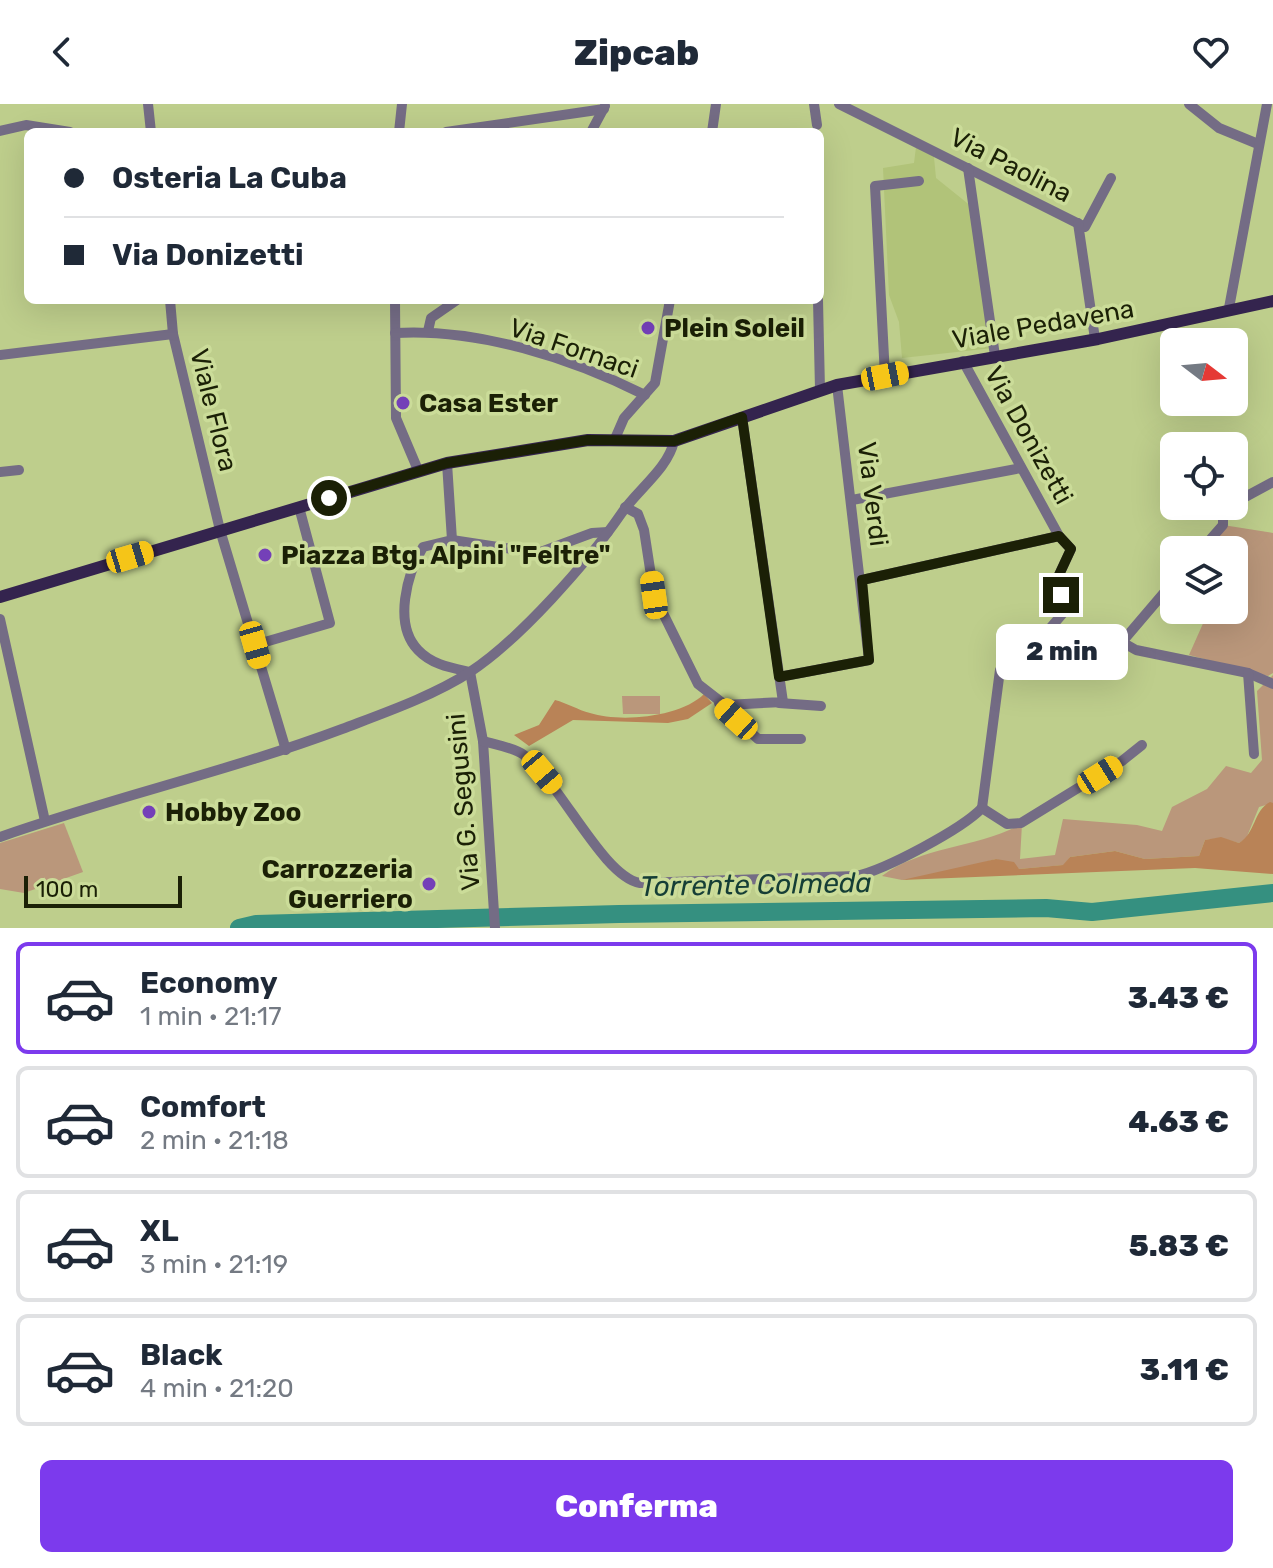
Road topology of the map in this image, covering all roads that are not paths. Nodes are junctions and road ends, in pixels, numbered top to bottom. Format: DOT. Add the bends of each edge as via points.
graph roads {
  1 [pos="148,104"];
  2 [pos="402,104"];
  3 [pos="716,104"];
  4 [pos="814,104"];
  5 [pos="839,104"];
  6 [pos="1189,104"];
  7 [pos="1267,104"];
  8 [pos="605,106"];
  9 [pos="817,125"];
  10 [pos="45,128"];
  11 [pos="151,128"];
  12 [pos="399,128"];
  13 [pos="470,128"];
  14 [pos="593,128"];
  15 [pos="713,128"];
  16 [pos="0,131"];
  17 [pos="1258,144"];
  18 [pos="968,168"];
  19 [pos="1111,178"];
  20 [pos="919,181"];
  21 [pos="1078,223"];
  22 [pos="1273,301"];
  23 [pos="170,304"];
  24 [pos="395,304"];
  25 [pos="451,304"];
  26 [pos="669,304"];
  27 [pos="818,304"];
  28 [pos="1229,308"];
  29 [pos="428,331"];
  30 [pos="395,333"];
  31 [pos="173,334"];
  32 [pos="1095,339"];
  33 [pos="0,355"];
  34 [pos="995,356"];
  35 [pos="963,361"];
  36 [pos="885,376"];
  37 [pos="837,385"];
  38 [pos="820,390"];
  39 [pos="645,395"];
  40 [pos="742,417"];
  41 [pos="614,441"];
  42 [pos="674,441"];
  43 [pos="447,463"];
  44 [pos="1021,468"];
  45 [pos="19,470"];
  46 [pos="418,470"];
  47 [pos="0,472"];
  48 [pos="1273,482"];
  49 [pos="1248,495"];
  50 [pos="852,500"];
  51 [pos="299,507"];
  52 [pos="625,507"];
  53 [pos="220,530"];
  54 [pos="608,532"];
  55 [pos="1059,536"];
  56 [pos="452,540"];
  57 [pos="862,580"];
  58 [pos="0,597"];
  59 [pos="1160,597"];
  60 [pos="0,619"];
  61 [pos="1122,642"];
  62 [pos="255,645"];
  63 [pos="1033,654"];
  64 [pos="470,672"];
  65 [pos="1248,673"];
  66 [pos="779,677"];
  67 [pos="1273,684"];
  68 [pos="714,699"];
  69 [pos="779,702"];
  70 [pos="821,706"];
  71 [pos="801,739"];
  72 [pos="483,741"];
  73 [pos="1142,745"];
  74 [pos="286,750"];
  75 [pos="1254,754"];
  76 [pos="982,808"];
  77 [pos="45,821"];
  78 [pos="0,837"];
  79 [pos="495,928"];
  1 -- 11 [label="street"];
  2 -- 12 [label="street"];
  3 -- 15 [label="street"];
  4 -- 9 [label="street"];
  5 -- 18 [label="street, Via Paolina"];
  6 -- 17 [label="street" via="1219,128"];
  7 -- 17 [label="street"];
  8 -- 13 [label="street"];
  8 -- 14 [label="street"];
  10 -- 16 [label="street" via="26,125"];
  17 -- 28 [label="street"];
  18 -- 21 [label="street, Via Paolina"];
  18 -- 34 [label="street"];
  19 -- 21 [label="street, Via Paolina" via="1085,227"];
  20 -- 36 [label="street" via="875,186"];
  21 -- 32 [label="street, Via Paolina"];
  22 -- 28 [label="main road, Viale Pedavena"];
  23 -- 31 [label="street, Viale Flora"];
  24 -- 30 [label="street"];
  25 -- 29 [label="street" via="431,318"];
  26 -- 39 [label="street" via="655,383"];
  27 -- 38 [label="street"];
  28 -- 32 [label="main road, Viale Pedavena"];
  29 -- 30 [label="street, Via Fornaci"];
  29 -- 39 [label="street, Via Fornaci" via="530,352"];
  30 -- 46 [label="street" via="396,418"];
  31 -- 33 [label="street"];
  31 -- 53 [label="street, Viale Flora"];
  32 -- 34 [label="main road, Viale Pedavena"];
  34 -- 35 [label="main road, Viale Pedavena"];
  35 -- 36 [label="main road, Viale Pedavena"];
  35 -- 44 [label="street, Via Donizetti"];
  36 -- 37 [label="main road, Viale Pedavena"];
  37 -- 38 [label="main road, Viale Pedavena"];
  37 -- 50 [label="street, Via Verdi"];
  38 -- 40 [label="main road, Viale Pedavena"];
  39 -- 41 [label="street" via="624,418"];
  40 -- 42 [label="main road, Viale Pedavena"];
  40 -- 66 [label="street"];
  41 -- 42 [label="main road, Viale Pedavena"];
  41 -- 43 [label="main road, Viale Pedavena" via="588,440"];
  42 -- 52 [label="street" via="670,457"];
  43 -- 46 [label="main road, Viale Pedavena"];
  43 -- 56 [label="street"];
  44 -- 50 [label="street"];
  44 -- 55 [label="street, Via Donizetti"];
  45 -- 47 [label="street"];
  46 -- 51 [label="main road, Viale Pedavena"];
  48 -- 49 [label="street"];
  50 -- 57 [label="street, Via Verdi"];
  51 -- 53 [label="main road, Viale Pedavena"];
  51 -- 62 [label="street" via="330,623"];
  52 -- 54 [label="street"];
  52 -- 68 [label="street" via="638,514 644,530 654,595 698,684"];
  53 -- 58 [label="main road, Viale Pedavena"];
  53 -- 62 [label="street, Viale Flora"];
  54 -- 56 [label="street" via="538,553"];
  54 -- 64 [label="street" via="540,610"];
  55 -- 57 [label="street"];
  55 -- 63 [label="street, Via Donizetti" via="1071,549 1058,577 1064,612"];
  56 -- 64 [label="street" via="423,547 417,557 405,600 406,625 416,649 440,666"];
  57 -- 66 [label="street, Via Verdi" via="869,660"];
  59 -- 61 [label="street"];
  60 -- 77 [label="street"];
  61 -- 63 [label="street"];
  61 -- 65 [label="street" via="1136,650"];
  62 -- 74 [label="street, Viale Flora"];
  63 -- 76 [label="street" via="1011,657 1000,670"];
  64 -- 72 [label="street, Via G. Segusini"];
  64 -- 74 [label="street" via="380,715"];
  65 -- 67 [label="street"];
  65 -- 75 [label="street"];
  66 -- 69 [label="street"];
  68 -- 69 [label="street" via="725,705"];
  68 -- 71 [label="street" via="758,739"];
  69 -- 70 [label="street"];
  72 -- 76 [label="street" via="523,754 561,795 619,874 640,883 856,876 874,872"];
  72 -- 79 [label="street, Via G. Segusini"];
  73 -- 76 [label="street" via="1021,823 1007,824"];
  74 -- 77 [label="street"];
  77 -- 78 [label="street"];
}
